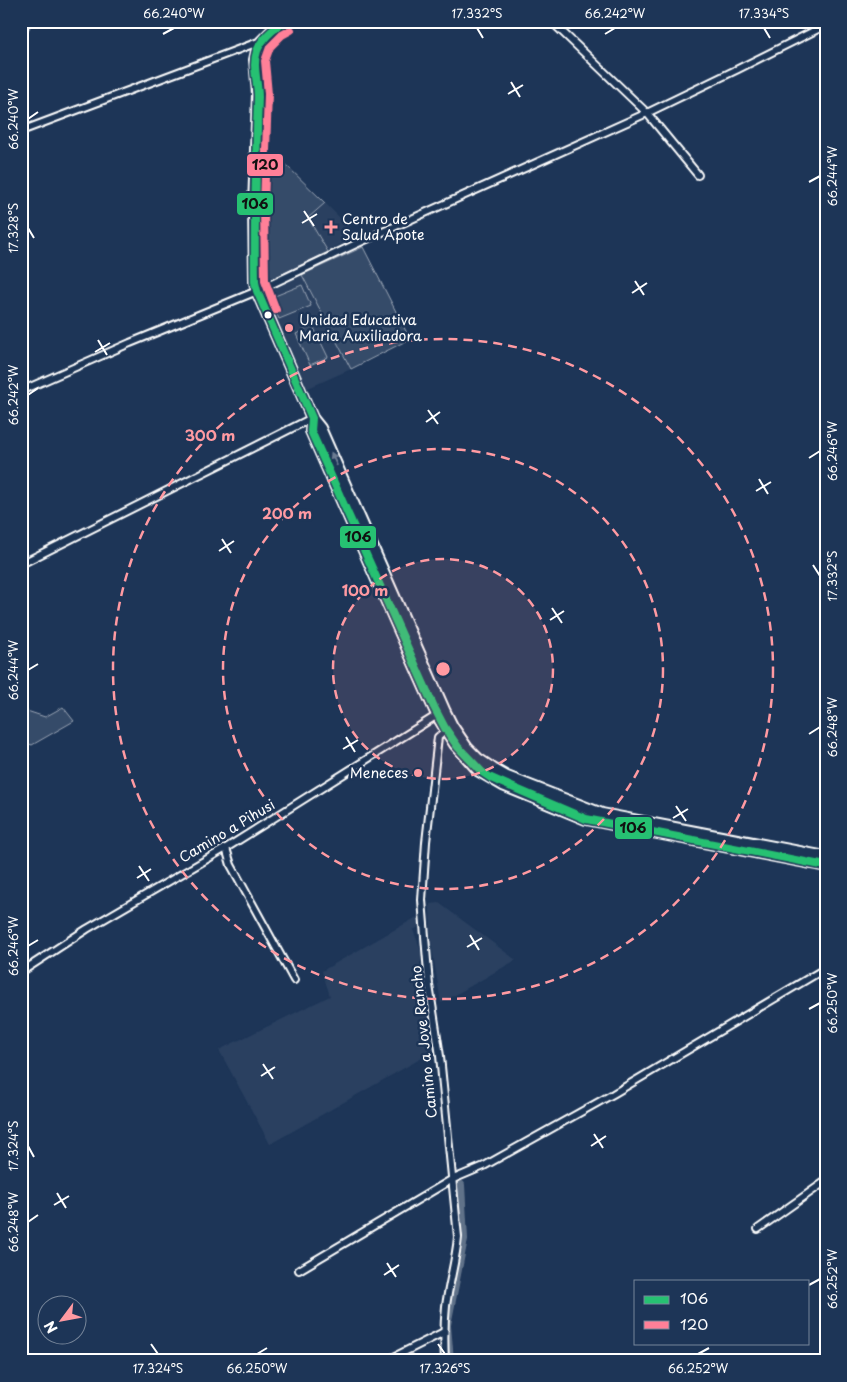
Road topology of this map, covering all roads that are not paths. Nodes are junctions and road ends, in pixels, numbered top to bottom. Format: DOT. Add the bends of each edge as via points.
graph roads {
  1 [pos="286,21"];
  2 [pos="551,21"];
  3 [pos="826,25"];
  4 [pos="262,41"];
  5 [pos="647,113"];
  6 [pos="21,131"];
  7 [pos="698,175"];
  8 [pos="257,291"];
  9 [pos="21,391"];
  10 [pos="312,418"];
  11 [pos="21,564"];
  12 [pos="441,713"];
  13 [pos="449,728"];
  14 [pos="226,848"];
  15 [pos="826,857"];
  16 [pos="826,866"];
  17 [pos="826,968"];
  18 [pos="21,972"];
  19 [pos="294,980"];
  20 [pos="451,1180"];
  21 [pos="826,1181"];
  22 [pos="758,1229"];
  23 [pos="299,1270"];
  24 [pos="444,1332"];
  25 [pos="386,1361"];
  26 [pos="445,1361"];
  1 -- 4 [label="main road"];
  2 -- 5 [label="street"];
  3 -- 5 [label="street"];
  4 -- 6 [label="street"];
  4 -- 8 [label="main road" via="255,60 258,94 254,206"];
  5 -- 7 [label="street"];
  5 -- 8 [label="street"];
  8 -- 9 [label="street"];
  8 -- 10 [label="main road"];
  10 -- 11 [label="street"];
  10 -- 12 [label="main road" via="311,431 343,492"];
  12 -- 13 [label="main road"];
  12 -- 14 [label="street, Camino a Pihusi"];
  13 -- 15 [label="main road" via="478,759 493,769 587,810"];
  13 -- 16 [label="main road" via="479,771 586,819"];
  13 -- 20 [label="street, Camino a Jove Rancho" via="438,737 422,900"];
  14 -- 18 [label="street, Camino a Pihusi" via="87,929"];
  14 -- 19 [label="street" via="231,865"];
  17 -- 20 [label="street" via="605,1099 484,1166"];
  20 -- 23 [label="street"];
  20 -- 24 [label="street, Camino a Jove Rancho" via="458,1237"];
  21 -- 22 [label="street"];
  24 -- 25 [label="street"];
  24 -- 26 [label="street, Camino a Jove Rancho"];
}
